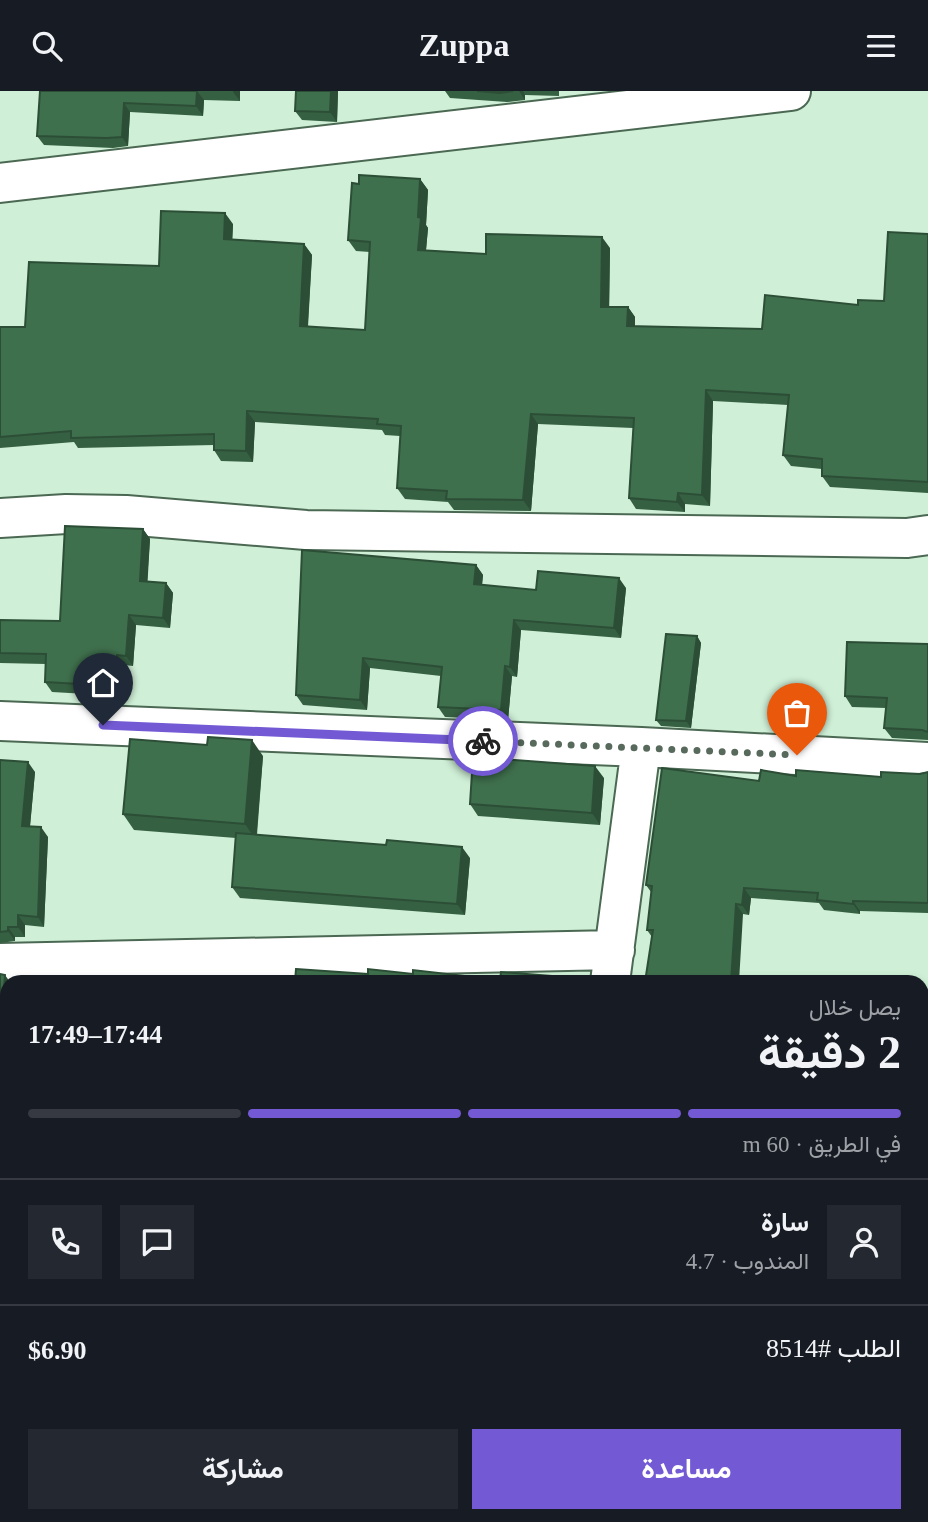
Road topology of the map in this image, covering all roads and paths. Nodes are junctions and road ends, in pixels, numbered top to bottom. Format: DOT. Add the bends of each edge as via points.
graph roads {
  1 [pos="791,91"];
  2 [pos="0,183"];
  3 [pos="0,518"];
  4 [pos="928,535"];
  5 [pos="0,721"];
  6 [pos="641,747"];
  7 [pos="928,762"];
  8 [pos="0,963"];
  9 [pos="612,966"];
  1 -- 2 [label="street"];
  3 -- 4 [label="street" via="126,515 306,530"];
  5 -- 6 [label="street"];
  6 -- 7 [label="street"];
  6 -- 9 [label="street"];
  8 -- 9 [label="street"];
}
